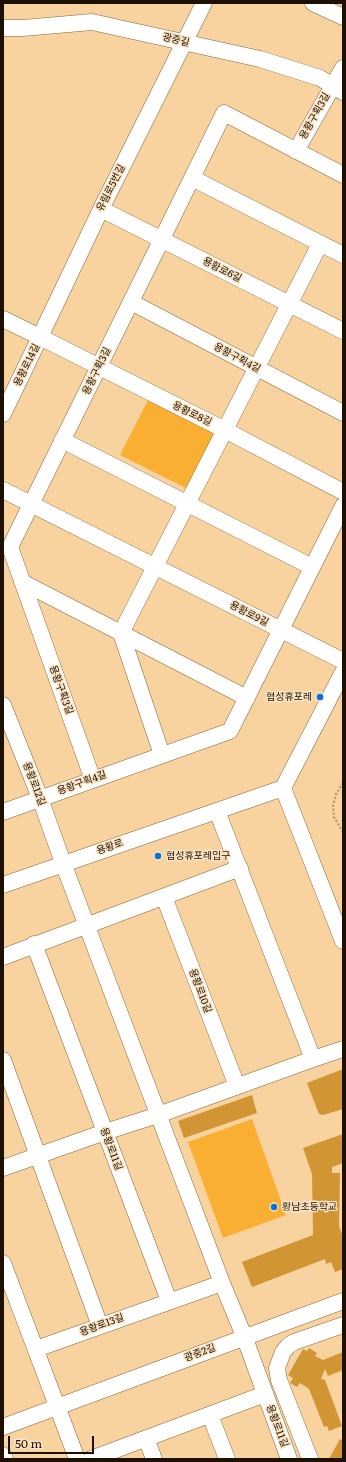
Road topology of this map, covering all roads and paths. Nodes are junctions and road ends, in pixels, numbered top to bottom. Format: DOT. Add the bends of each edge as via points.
graph roads {
  1 [pos="204,3"];
  2 [pos="313,3"];
  3 [pos="343,17"];
  4 [pos="3,28"];
  5 [pos="185,42"];
  6 [pos="343,68"];
  7 [pos="338,89"];
  8 [pos="296,151"];
  9 [pos="343,175"];
  10 [pos="192,178"];
  11 [pos="101,209"];
  12 [pos="162,240"];
  13 [pos="320,244"];
  14 [pos="343,255"];
  15 [pos="131,302"];
  16 [pos="289,304"];
  17 [pos="3,319"];
  18 [pos="343,331"];
  19 [pos="40,337"];
  20 [pos="98,367"];
  21 [pos="257,368"];
  22 [pos="343,413"];
  23 [pos="3,414"];
  24 [pos="225,430"];
  25 [pos="62,440"];
  26 [pos="3,490"];
  27 [pos="343,492"];
  28 [pos="31,504"];
  29 [pos="188,504"];
  30 [pos="343,506"];
  31 [pos="155,567"];
  32 [pos="312,567"];
  33 [pos="22,582"];
  34 [pos="281,630"];
  35 [pos="122,633"];
  36 [pos="343,661"];
  37 [pos="343,672"];
  38 [pos="247,698"];
  39 [pos="3,705"];
  40 [pos="162,755"];
  41 [pos="93,780"];
  42 [pos="343,783"];
  43 [pos="283,788"];
  44 [pos="40,798"];
  45 [pos="217,811"];
  46 [pos="3,812"];
  47 [pos="343,832"];
  48 [pos="63,863"];
  49 [pos="240,868"];
  50 [pos="3,885"];
  51 [pos="164,897"];
  52 [pos="86,925"];
  53 [pos="343,941"];
  54 [pos="34,944"];
  55 [pos="3,957"];
  56 [pos="343,1049"];
  57 [pos="313,1059"];
  58 [pos="3,1060"];
  59 [pos="237,1086"];
  60 [pos="158,1115"];
  61 [pos="105,1132"];
  62 [pos="38,1156"];
  63 [pos="3,1168"];
  64 [pos="3,1263"];
  65 [pos="222,1283"];
  66 [pos="169,1301"];
  67 [pos="343,1301"];
  68 [pos="343,1325"];
  69 [pos="100,1326"];
  70 [pos="244,1336"];
  71 [pos="36,1349"];
  72 [pos="265,1394"];
  73 [pos="58,1406"];
  74 [pos="210,1415"];
  75 [pos="3,1427"];
  76 [pos="146,1438"];
  77 [pos="3,1454"];
  78 [pos="5,1459"];
  79 [pos="78,1459"];
  80 [pos="91,1459"];
  81 [pos="154,1459"];
  82 [pos="227,1459"];
  83 [pos="289,1459"];
  84 [pos="310,1459"];
  1 -- 5 [label="street, 유림로5번길"];
  2 -- 3 [label="street"];
  4 -- 5 [label="street, 광중길" via="92,22"];
  5 -- 7 [label="street, 광중길" via="260,59 320,78"];
  5 -- 11 [label="street, 유림로5번길"];
  6 -- 7 [label="street, 용황구획3길"];
  7 -- 8 [label="street, 용황구획3길"];
  8 -- 9 [label="street"];
  8 -- 10 [label="street, 용황구획3길" via="224,113"];
  10 -- 12 [label="street, 용황구획3길"];
  10 -- 13 [label="street"];
  11 -- 12 [label="street, 용황로6길"];
  11 -- 19 [label="street, 유림로5번길"];
  12 -- 15 [label="street, 용황구획3길"];
  12 -- 16 [label="street, 용황로6길"];
  13 -- 14 [label="street"];
  13 -- 16 [label="street"];
  15 -- 20 [label="street, 용황구획3길"];
  15 -- 21 [label="street, 용황구획4길"];
  16 -- 18 [label="street, 용황로6길"];
  16 -- 21 [label="street"];
  17 -- 19 [label="street"];
  19 -- 20 [label="street, 용황로8길"];
  19 -- 23 [label="street, 용황로14길"];
  20 -- 24 [label="street, 용황로8길"];
  20 -- 25 [label="street, 용황구획3길"];
  21 -- 22 [label="street, 용황구획4길"];
  21 -- 24 [label="street"];
  24 -- 27 [label="street, 용황로8길"];
  24 -- 29 [label="street"];
  25 -- 28 [label="street, 용황구획3길"];
  25 -- 29 [label="street"];
  26 -- 28 [label="street, 용황로9길"];
  28 -- 31 [label="street, 용황로9길"];
  28 -- 33 [label="street, 용황구획3길" via="10,547"];
  29 -- 31 [label="street"];
  29 -- 32 [label="street"];
  30 -- 32 [label="street, 용황구획4길"];
  31 -- 34 [label="street, 용황로9길"];
  31 -- 35 [label="street"];
  32 -- 34 [label="street, 용황구획4길"];
  33 -- 35 [label="street"];
  33 -- 41 [label="street, 용황구획3길"];
  34 -- 36 [label="street, 용황로9길"];
  34 -- 38 [label="street, 용황구획4길"];
  35 -- 38 [label="street"];
  35 -- 40 [label="street"];
  37 -- 43 [label="street"];
  38 -- 40 [label="street, 용황구획4길" via="230,731"];
  39 -- 44 [label="street, 용황로12길"];
  40 -- 41 [label="street, 용황구획4길"];
  41 -- 44 [label="street, 용황구획4길"];
  42 -- 47 [label="path" via="336,794 333,806 334,817"];
  43 -- 45 [label="street, 용황로"];
  43 -- 53 [label="street"];
  44 -- 46 [label="street, 용황구획4길"];
  44 -- 48 [label="street, 용황로12길"];
  45 -- 48 [label="street, 용황로"];
  45 -- 49 [label="street"];
  48 -- 50 [label="street, 용황로"];
  48 -- 52 [label="street, 용황로11길"];
  49 -- 51 [label="street"];
  49 -- 57 [label="street"];
  51 -- 52 [label="street"];
  51 -- 59 [label="street, 용황로10길"];
  52 -- 54 [label="street"];
  52 -- 60 [label="street, 용황로11길"];
  54 -- 55 [label="street"];
  54 -- 61 [label="street, 용황로11길"];
  56 -- 57 [label="street"];
  57 -- 59 [label="street"];
  58 -- 62 [label="street"];
  59 -- 60 [label="street"];
  60 -- 61 [label="street"];
  60 -- 65 [label="street, 용황로11길"];
  61 -- 62 [label="street"];
  61 -- 66 [label="street, 용황로11길"];
  62 -- 63 [label="street"];
  62 -- 69 [label="street"];
  64 -- 71 [label="street"];
  65 -- 66 [label="street"];
  65 -- 70 [label="street, 용황로11길"];
  66 -- 69 [label="street, 용황로13길"];
  67 -- 70 [label="street, 광중2길"];
  68 -- 84 [label="street" via="294,1342 283,1352 277,1368 279,1380"];
  69 -- 71 [label="street, 용황로13길"];
  70 -- 72 [label="street, 용황로11길"];
  70 -- 73 [label="street, 광중2길"];
  71 -- 73 [label="street"];
  72 -- 74 [label="street, 용황로11길"];
  72 -- 83 [label="street, 용황로11길"];
  73 -- 75 [label="street, 광중2길"];
  73 -- 79 [label="street"];
  74 -- 76 [label="street, 용황로11길"];
  74 -- 82 [label="street"];
  76 -- 80 [label="street, 용황로11길"];
  76 -- 81 [label="street"];
  77 -- 78 [label="street"];
}
